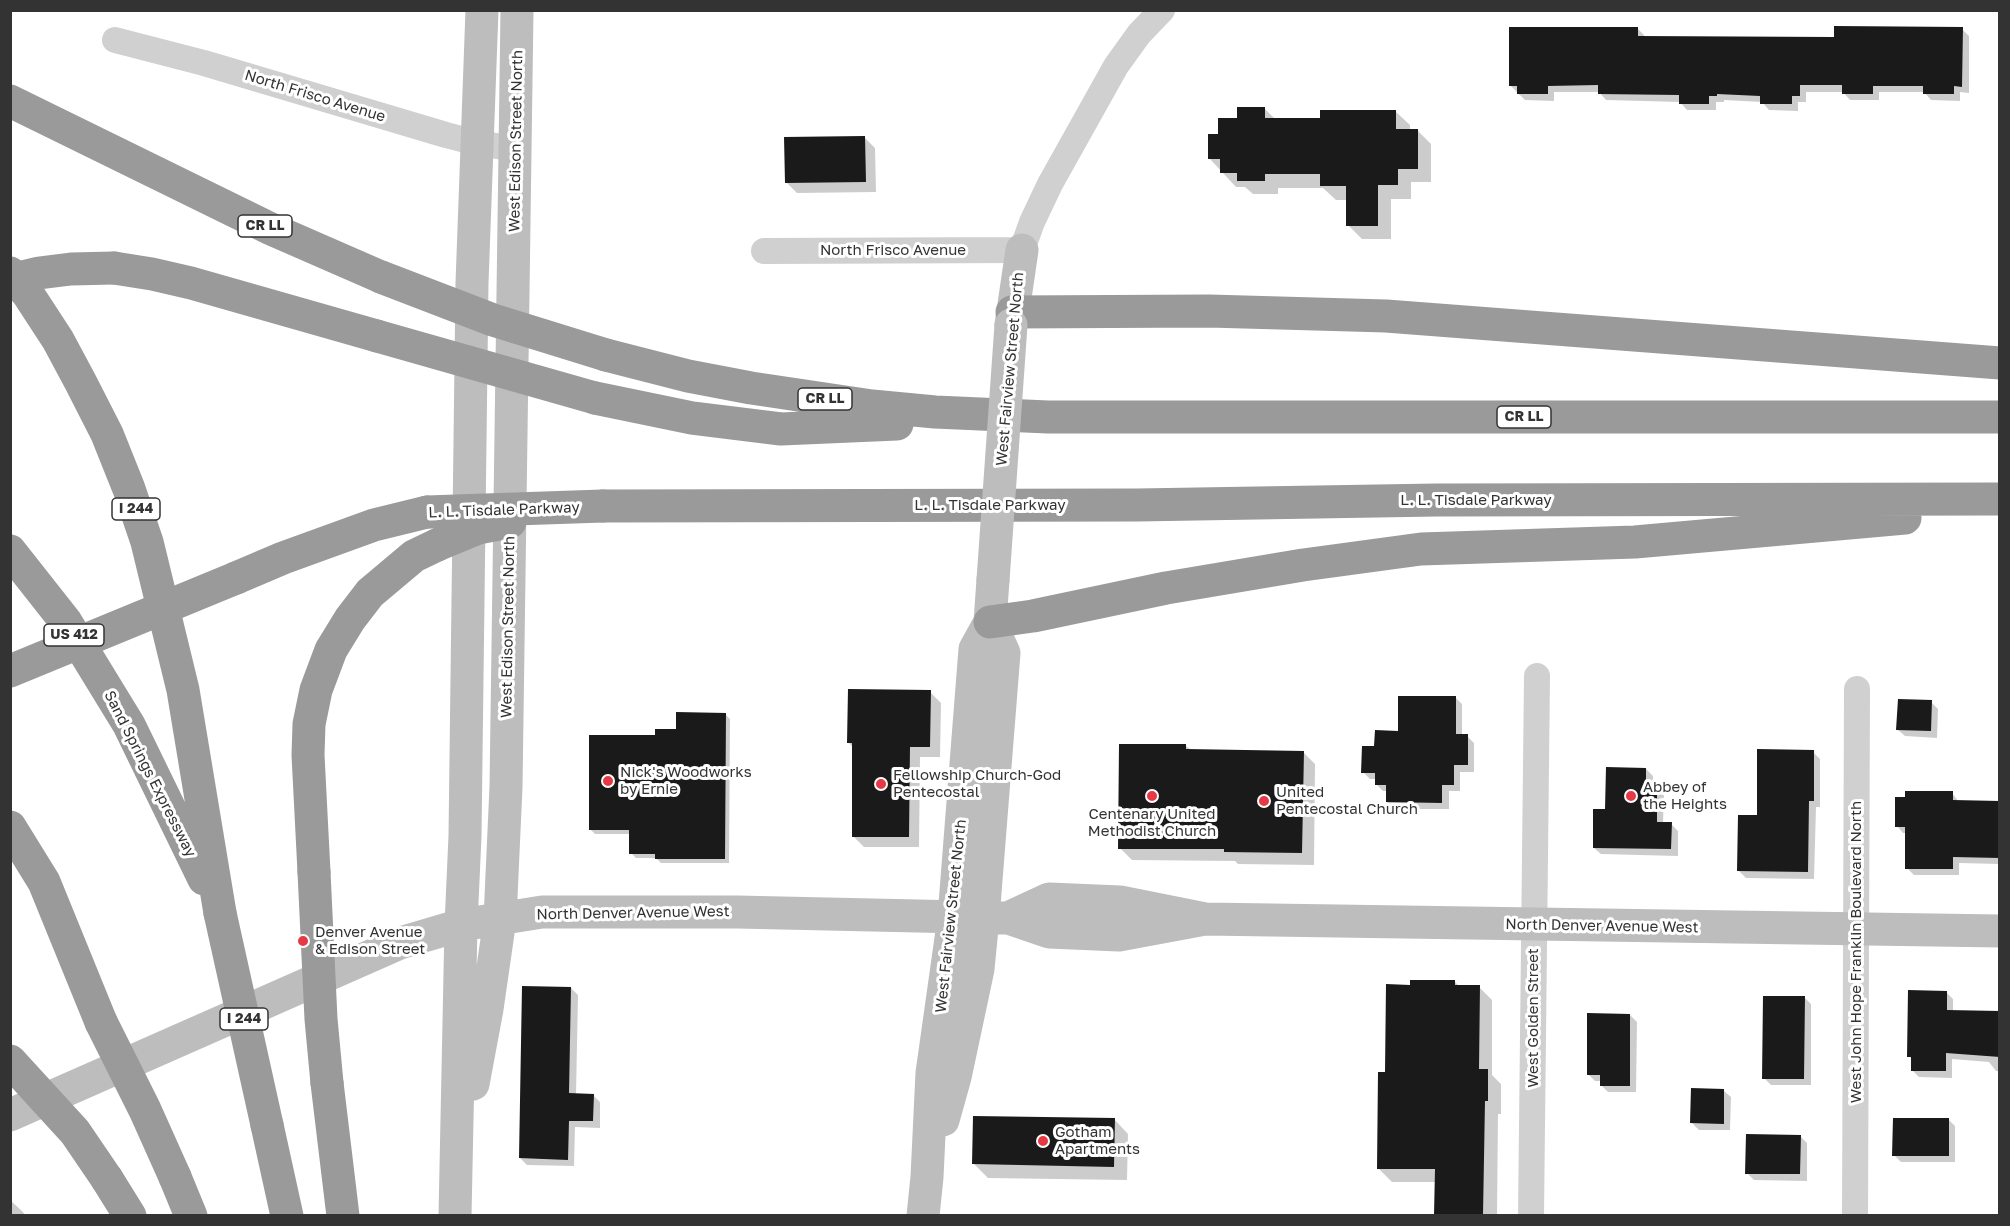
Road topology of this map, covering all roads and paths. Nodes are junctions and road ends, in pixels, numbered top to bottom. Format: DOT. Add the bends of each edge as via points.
graph roads {
  1 [pos="482,10"];
  2 [pos="517,10"];
  3 [pos="1162,10"];
  4 [pos="115,40"];
  5 [pos="10,77"];
  6 [pos="10,101"];
  7 [pos="477,143"];
  8 [pos="516,149"];
  9 [pos="151,169"];
  10 [pos="1022,250"];
  11 [pos="764,251"];
  12 [pos="10,273"];
  13 [pos="10,280"];
  14 [pos="1012,318"];
  15 [pos="2000,363"];
  16 [pos="1048,417"];
  17 [pos="2000,417"];
  18 [pos="2000,499"];
  19 [pos="603,506"];
  20 [pos="2000,510"];
  21 [pos="10,551"];
  22 [pos="990,622"];
  23 [pos="10,671"];
  24 [pos="1537,676"];
  25 [pos="1857,689"];
  26 [pos="10,827"];
  27 [pos="10,871"];
  28 [pos="220,914"];
  29 [pos="982,917"];
  30 [pos="500,919"];
  31 [pos="460,925"];
  32 [pos="1534,925"];
  33 [pos="1856,929"];
  34 [pos="2000,931"];
  35 [pos="101,1022"];
  36 [pos="10,1061"];
  37 [pos="10,1115"];
  38 [pos="456,1168"];
  39 [pos="130,1215"];
  40 [pos="191,1215"];
  41 [pos="287,1215"];
  42 [pos="343,1215"];
  43 [pos="455,1215"];
  44 [pos="923,1215"];
  45 [pos="1531,1215"];
  46 [pos="1855,1215"];
  1 -- 7 [label="street, West Edison Street North"];
  2 -- 8 [label="street, West Edison Street North"];
  3 -- 10 [label="street, West Fairview Street North" via="1116,66 1050,184"];
  4 -- 7 [label="street, North Frisco Avenue"];
  5 -- 9 [label="highway"];
  6 -- 9 [label="highway, CR LL"];
  7 -- 8 [label="street, North Frisco Avenue"];
  7 -- 31 [label="street, West Edison Street North" via="465,836"];
  8 -- 30 [label="street, West Edison Street North" via="506,787"];
  9 -- 16 [label="highway, CR LL, bridge" via="271,229 381,277 493,320 606,354 688,376 827,399 935,412"];
  10 -- 11 [label="street, North Frisco Avenue"];
  10 -- 14 [label="street, West Fairview Street North"];
  12 -- 28 [label="highway, I 244" via="58,340 107,434 147,542 183,690"];
  13 -- 16 [label="highway, bridge" via="60,270 114,268 153,274 595,398 692,418 781,429"];
  14 -- 15 [label="highway" via="1209,311 1386,316"];
  14 -- 22 [label="street, West Fairview Street North, bridge"];
  16 -- 17 [label="highway, CR LL"];
  18 -- 19 [label="highway, L. L. Tisdale Parkway"];
  19 -- 23 [label="highway, L. L. Tisdale Parkway, bridge" via="427,512 374,525 283,558"];
  19 -- 42 [label="highway, bridge" via="478,528 414,556 370,593 350,619 316,690 308,755 321,1019"];
  20 -- 22 [label="highway" via="1635,542 1421,549 1166,588"];
  21 -- 28 [label="highway, Sand Springs Expressway / US 412" via="66,622 129,724"];
  22 -- 29 [label="street, West Fairview Street North" via="975,649"];
  24 -- 32 [label="street, West Golden Street"];
  25 -- 33 [label="street, West John Hope Franklin Boulevard North"];
  26 -- 35 [label="highway" via="44,882"];
  27 -- 35 [label="highway" via="69,962"];
  28 -- 41 [label="highway, I 244, bridge"];
  29 -- 30 [label="street, North Denver Avenue West" via="628,911 542,912"];
  29 -- 32 [label="street, North Denver Avenue West" via="1049,932 1119,935 1205,919"];
  29 -- 44 [label="street, West Fairview Street North" via="978,969 955,1077 927,1177"];
  30 -- 31 [label="street, North Denver Avenue West"];
  30 -- 38 [label="street, West Edison Street North"];
  31 -- 37 [label="street, North Denver Avenue West" via="400,943"];
  31 -- 38 [label="street, West Edison Street North"];
  32 -- 33 [label="street, North Denver Avenue West"];
  32 -- 45 [label="street, West Golden Street"];
  33 -- 34 [label="street, North Denver Avenue West"];
  33 -- 46 [label="street, West John Hope Franklin Boulevard North"];
  35 -- 40 [label="highway, bridge"];
  36 -- 39 [label="highway, bridge" via="75,1132"];
  38 -- 43 [label="street, West Edison Street North"];
}
